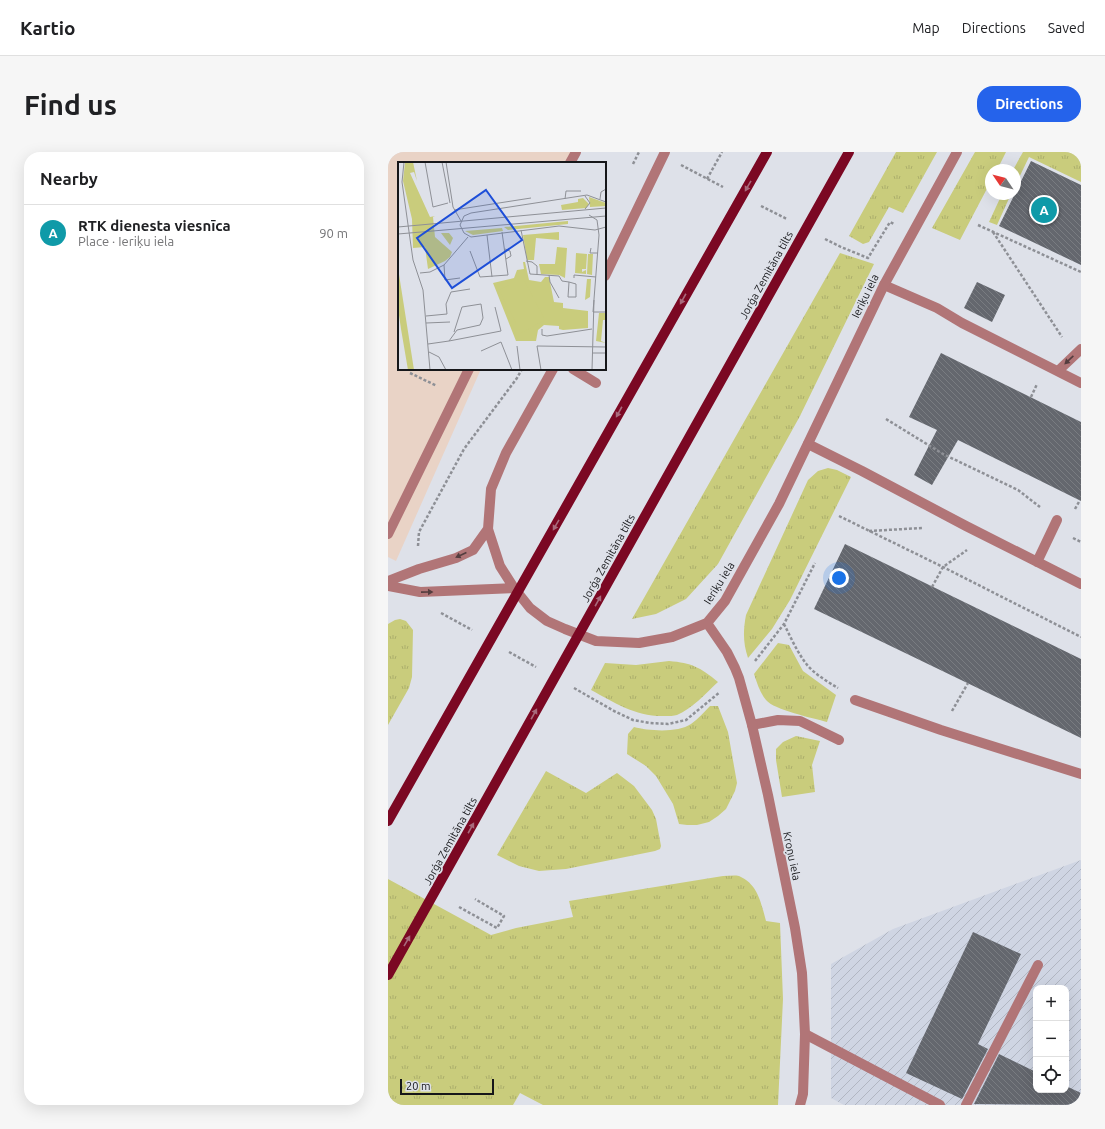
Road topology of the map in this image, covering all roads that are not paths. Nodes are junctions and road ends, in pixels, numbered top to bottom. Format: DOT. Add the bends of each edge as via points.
graph roads {
  1 [pos="576,152"];
  2 [pos="665,152"];
  3 [pos="767,152"];
  4 [pos="849,152"];
  5 [pos="957,152"];
  6 [pos="571,162"];
  7 [pos="606,274"];
  8 [pos="884,285"];
  9 [pos="1078,353"];
  10 [pos="469,370"];
  11 [pos="552,370"];
  12 [pos="574,370"];
  13 [pos="1058,371"];
  14 [pos="596,383"];
  15 [pos="1081,383"];
  16 [pos="808,444"];
  17 [pos="1057,520"];
  18 [pos="488,529"];
  19 [pos="388,534"];
  20 [pos="1037,562"];
  21 [pos="388,581"];
  22 [pos="1081,584"];
  23 [pos="388,586"];
  24 [pos="514,588"];
  25 [pos="707,623"];
  26 [pos="856,700"];
  27 [pos="752,725"];
  28 [pos="839,740"];
  29 [pos="1081,774"];
  30 [pos="388,821"];
  31 [pos="1038,965"];
  32 [pos="388,975"];
  33 [pos="805,1034"];
  34 [pos="800,1105"];
  35 [pos="940,1105"];
  36 [pos="966,1105"];
  1 -- 6 [label="street"];
  2 -- 7 [label="street"];
  3 -- 30 [label="main road, one-way, bridge"];
  32 -- 4 [label="main road, Jorģa Zemitāna tilts, one-way, bridge"];
  5 -- 8 [label="street, Ieriķu iela"];
  8 -- 13 [label="street" via="937,308"];
  8 -- 16 [label="street, Ieriķu iela"];
  9 -- 13 [label="street, one-way"];
  10 -- 19 [label="street"];
  11 -- 18 [label="street, Ieriķu iela" via="506,452 491,489"];
  12 -- 14 [label="street"];
  13 -- 15 [label="street"];
  16 -- 20 [label="street"];
  16 -- 25 [label="street, Ieriķu iela" via="779,504 725,601"];
  17 -- 20 [label="street"];
  18 -- 21 [label="street, one-way" via="473,550"];
  18 -- 24 [label="street, Ieriķu iela" via="500,566"];
  20 -- 22 [label="street"];
  23 -- 24 [label="street, one-way" via="420,592"];
  24 -- 25 [label="street, Ieriķu iela" via="530,608 547,620 596,641 640,643 672,637"];
  25 -- 27 [label="street, Kroņu iela" via="735,668"];
  26 -- 29 [label="street"];
  27 -- 28 [label="street" via="778,720 800,721"];
  27 -- 33 [label="street, Kroņu iela" via="795,928 802,973"];
  31 -- 36 [label="street"];
  33 -- 34 [label="street, Kroņu iela" via="803,1094"];
  33 -- 35 [label="street"];
}
